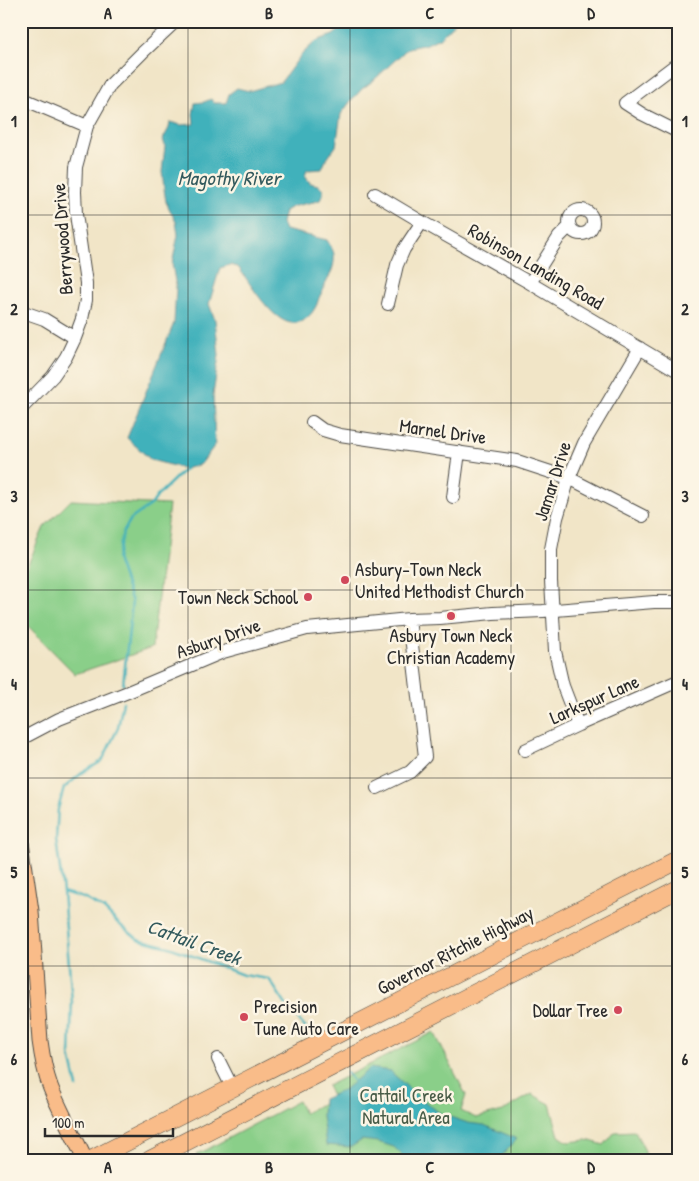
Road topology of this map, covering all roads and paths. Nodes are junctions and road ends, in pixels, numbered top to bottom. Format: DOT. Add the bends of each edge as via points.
graph roads {
  1 [pos="176,21"];
  2 [pos="678,62"];
  3 [pos="21,98"];
  4 [pos="87,126"];
  5 [pos="678,132"];
  6 [pos="375,194"];
  7 [pos="422,222"];
  8 [pos="570,226"];
  9 [pos="530,283"];
  10 [pos="388,304"];
  11 [pos="21,311"];
  12 [pos="75,338"];
  13 [pos="640,348"];
  14 [pos="678,371"];
  15 [pos="21,409"];
  16 [pos="312,422"];
  17 [pos="459,452"];
  18 [pos="569,478"];
  19 [pos="453,497"];
  20 [pos="643,516"];
  21 [pos="678,602"];
  22 [pos="552,611"];
  23 [pos="409,619"];
  24 [pos="678,682"];
  25 [pos="578,725"];
  26 [pos="21,739"];
  27 [pos="525,750"];
  28 [pos="377,788"];
  29 [pos="21,842"];
  30 [pos="678,860"];
  31 [pos="678,889"];
  32 [pos="218,1059"];
  33 [pos="232,1087"];
  34 [pos="86,1160"];
  35 [pos="91,1160"];
  36 [pos="150,1160"];
  1 -- 4 [label="street, Berrywood Drive" via="110,85"];
  2 -- 5 [label="street" via="625,103"];
  3 -- 4 [label="street"];
  4 -- 12 [label="street, Berrywood Drive" via="75,175 86,300"];
  6 -- 7 [label="street, Robinson Landing Road"];
  7 -- 9 [label="street, Robinson Landing Road"];
  7 -- 10 [label="street" via="397,265"];
  8 -- 9 [label="street" via="559,237"];
  9 -- 13 [label="street, Robinson Landing Road"];
  11 -- 12 [label="street" via="44,319"];
  12 -- 15 [label="street, Berrywood Drive" via="52,376"];
  13 -- 14 [label="street, Robinson Landing Road"];
  13 -- 18 [label="street, Jamar Drive" via="584,443"];
  16 -- 17 [label="street, Marnel Drive" via="323,430 340,435"];
  17 -- 18 [label="street, Marnel Drive" via="517,461"];
  17 -- 19 [label="street"];
  18 -- 20 [label="street, Marnel Drive"];
  18 -- 22 [label="street, Jamar Drive" via="552,548"];
  21 -- 22 [label="street, Asbury Drive"];
  22 -- 23 [label="street, Asbury Drive"];
  22 -- 25 [label="street, Jamar Drive" via="555,652 563,686"];
  23 -- 26 [label="street, Asbury Drive" via="307,628 223,652 60,719"];
  23 -- 28 [label="street" via="425,757 410,772"];
  24 -- 25 [label="street, Larkspur Lane"];
  25 -- 27 [label="street, Larkspur Lane"];
  29 -- 34 [label="main road" via="31,911 44,1064 56,1099"];
  30 -- 33 [label="highway, Governor Ritchie Highway"];
  31 -- 36 [label="highway"];
  32 -- 33 [label="street"];
  33 -- 35 [label="highway, Governor Ritchie Highway"];
}
